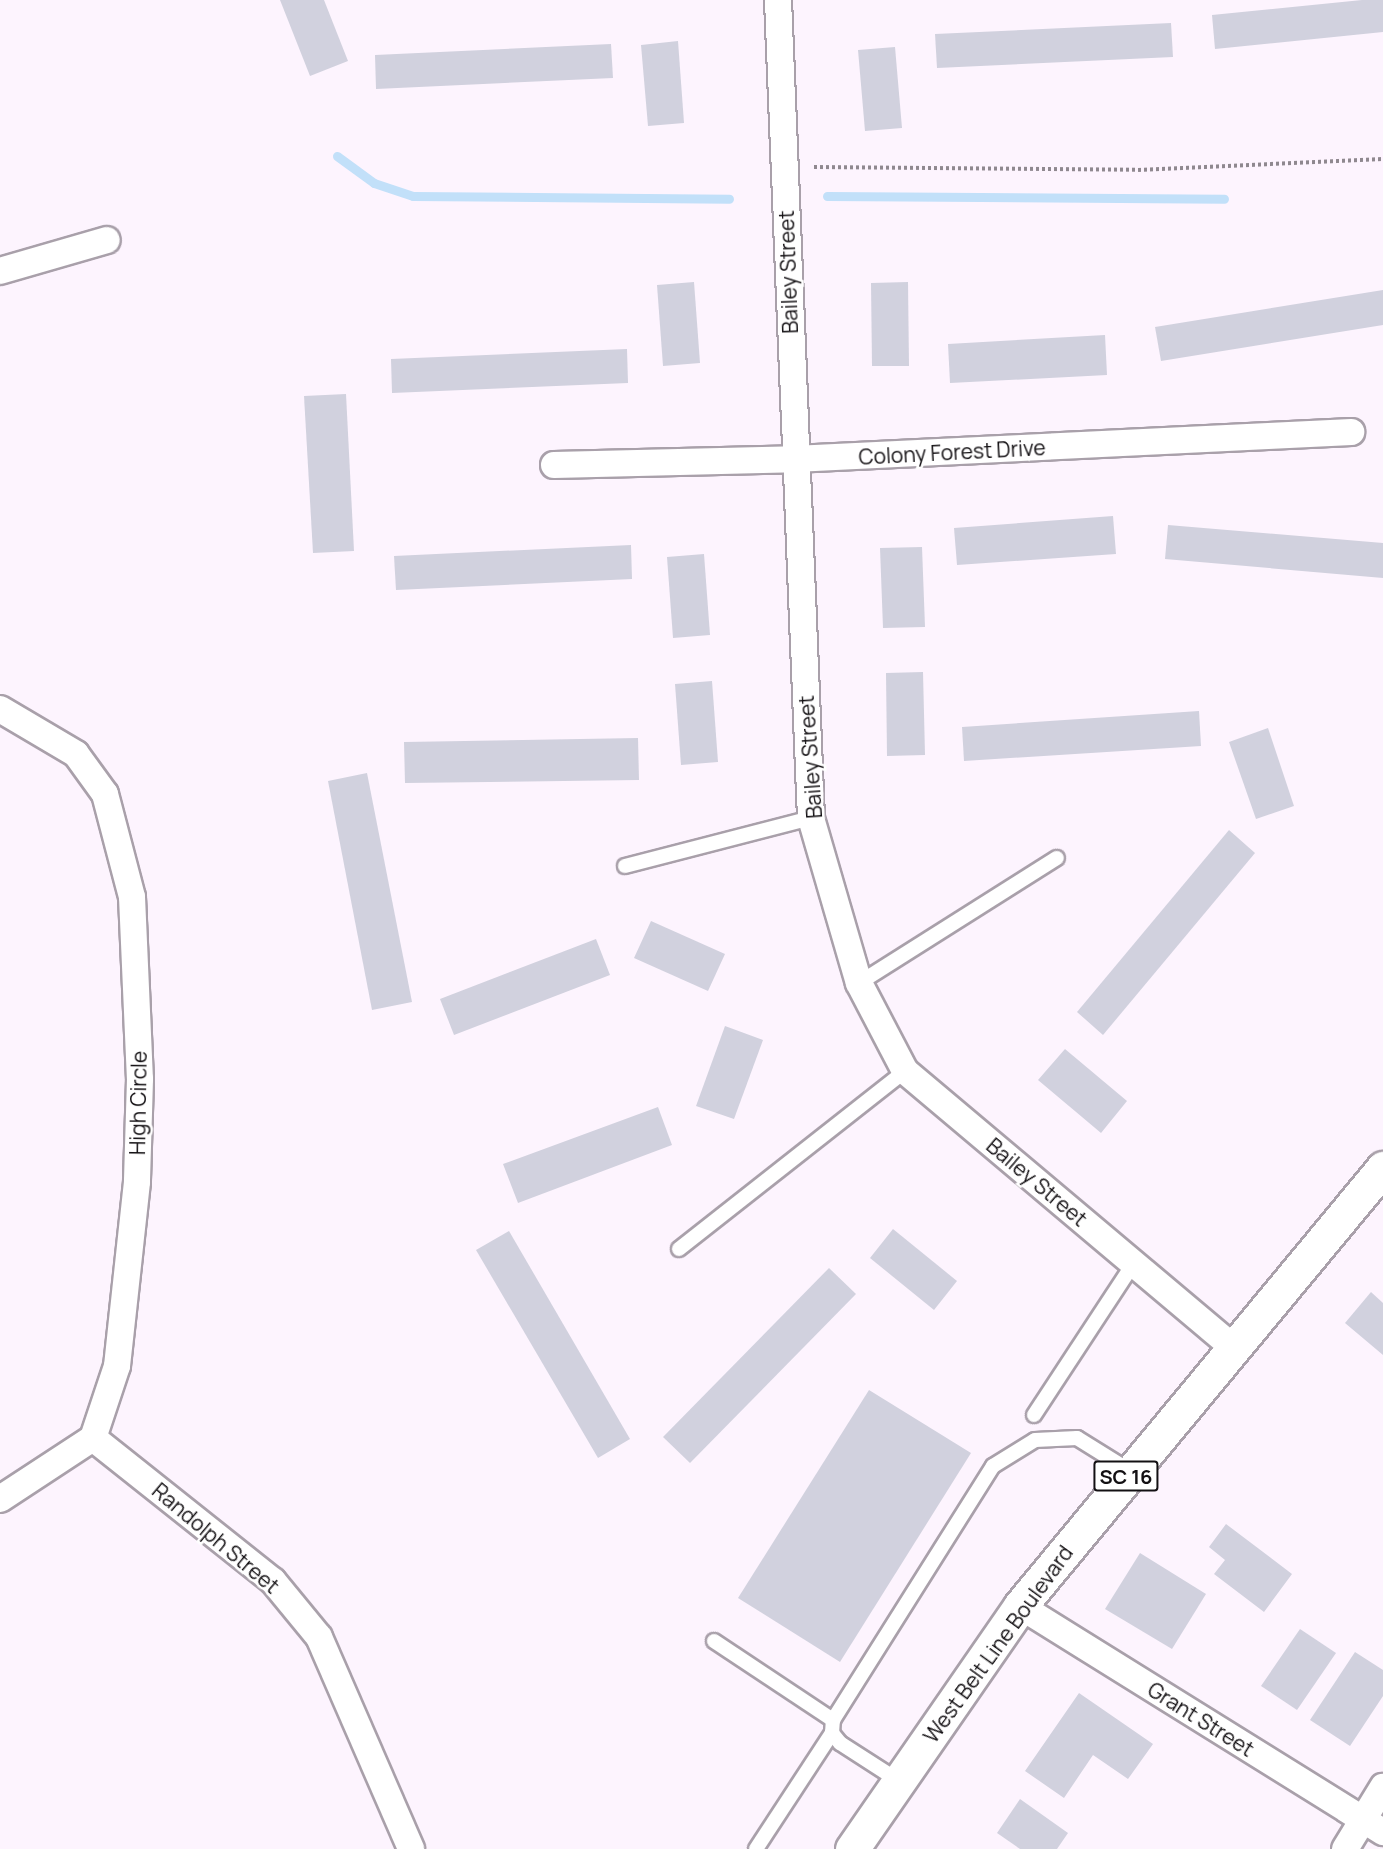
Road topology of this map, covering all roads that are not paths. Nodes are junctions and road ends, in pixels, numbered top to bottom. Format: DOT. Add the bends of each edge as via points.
graph roads {
  1 [pos="778,0"];
  2 [pos="107,240"];
  3 [pos="0,271"];
  4 [pos="1351,432"];
  5 [pos="794,459"];
  6 [pos="554,465"];
  7 [pos="0,710"];
  8 [pos="811,818"];
  9 [pos="1057,858"];
  10 [pos="626,866"];
  11 [pos="859,983"];
  12 [pos="905,1071"];
  13 [pos="1383,1167"];
  14 [pos="679,1249"];
  15 [pos="1133,1264"];
  16 [pos="1231,1346"];
  17 [pos="1034,1415"];
  18 [pos="93,1438"];
  19 [pos="1130,1471"];
  20 [pos="0,1499"];
  21 [pos="1020,1606"];
  22 [pos="714,1641"];
  23 [pos="833,1727"];
  24 [pos="899,1782"];
  25 [pos="1383,1787"];
  26 [pos="1373,1826"];
  27 [pos="411,1849"];
  28 [pos="756,1849"];
  29 [pos="852,1849"];
  30 [pos="1345,1849"];
  1 -- 5 [label="street, Bailey Street"];
  2 -- 3 [label="street"];
  4 -- 5 [label="street, Colony Forest Drive"];
  5 -- 6 [label="street, Colony Forest Drive"];
  5 -- 8 [label="street, Bailey Street"];
  7 -- 18 [label="street, High Circle" via="76,754 105,794 132,897 140,1079 137,1182 117,1366"];
  8 -- 10 [label="lane"];
  8 -- 11 [label="street, Bailey Street"];
  9 -- 11 [label="lane"];
  11 -- 12 [label="street, Bailey Street"];
  12 -- 14 [label="lane"];
  12 -- 15 [label="street, Bailey Street"];
  13 -- 16 [label="main road, West Belt Line Boulevard / SC 16"];
  15 -- 16 [label="street, Bailey Street"];
  15 -- 17 [label="lane"];
  16 -- 19 [label="main road, West Belt Line Boulevard / SC 16"];
  18 -- 20 [label="street"];
  18 -- 27 [label="street, Randolph Street" via="273,1581 319,1637"];
  19 -- 21 [label="main road, West Belt Line Boulevard / SC 16"];
  19 -- 23 [label="lane" via="1077,1438 1035,1440 993,1466"];
  21 -- 24 [label="main road, West Belt Line Boulevard / SC 16"];
  21 -- 26 [label="street, Grant Street"];
  22 -- 23 [label="lane"];
  23 -- 24 [label="lane" via="840,1743"];
  23 -- 28 [label="lane"];
  24 -- 29 [label="main road, West Belt Line Boulevard / SC 16"];
  25 -- 26 [label="street"];
  26 -- 30 [label="street"];
}
